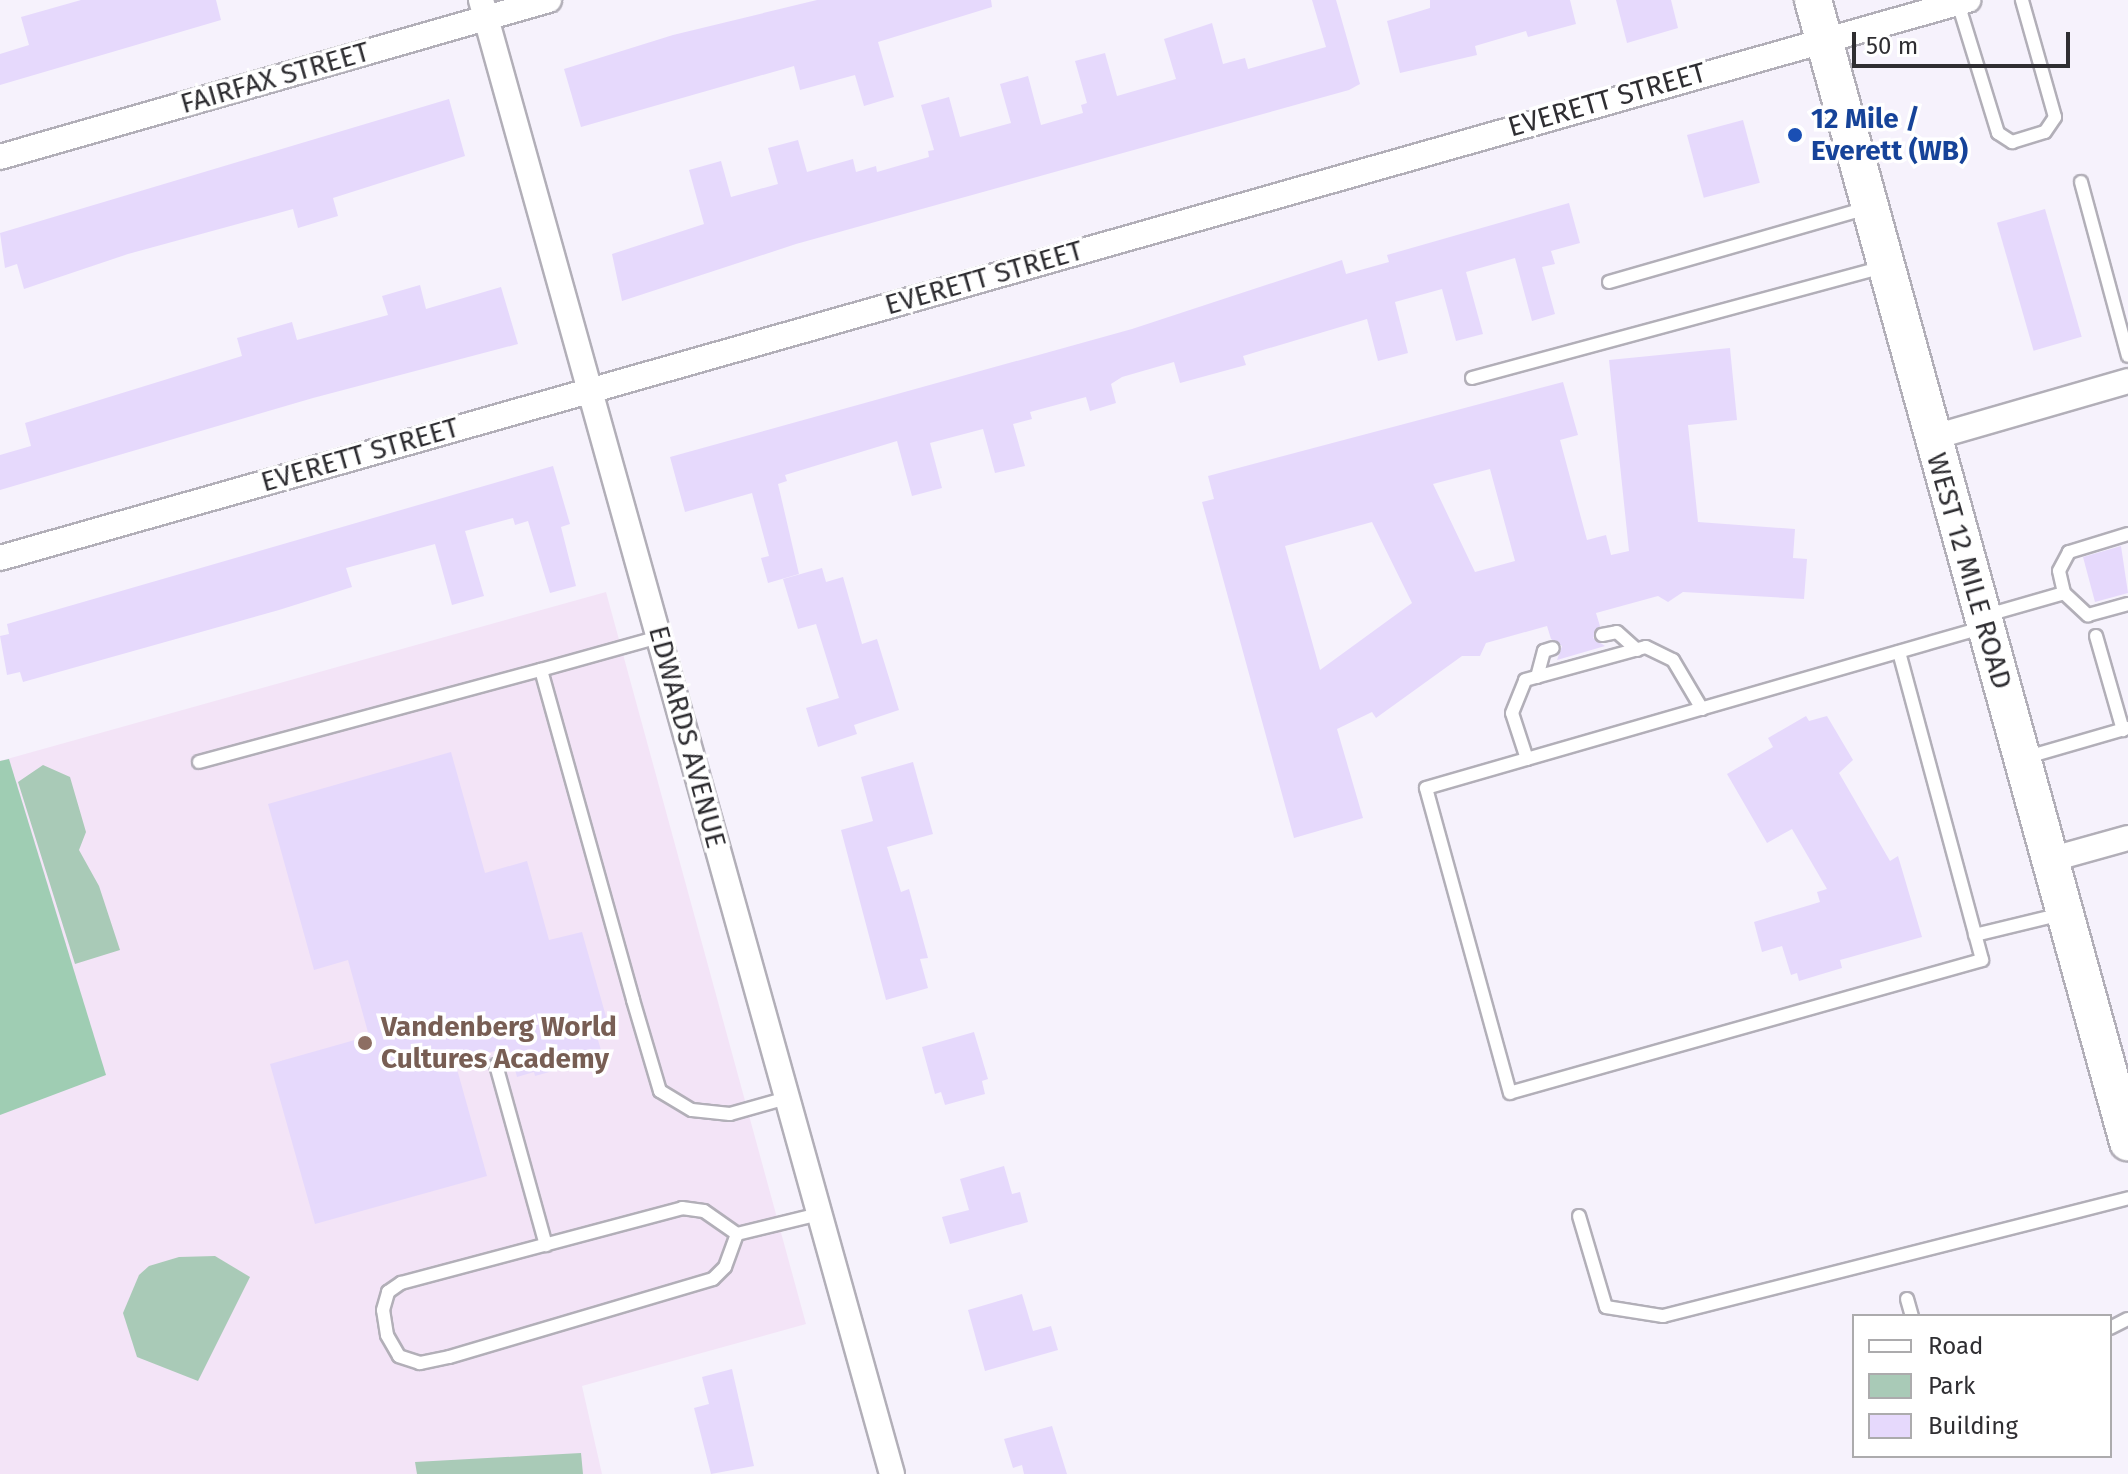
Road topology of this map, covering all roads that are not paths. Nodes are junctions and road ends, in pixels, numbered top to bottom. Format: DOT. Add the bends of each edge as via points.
graph roads {
  1 [pos="549,0"];
  2 [pos="1813,0"];
  3 [pos="2022,0"];
  4 [pos="1963,1"];
  5 [pos="483,9"];
  6 [pos="1823,39"];
  7 [pos="0,157"];
  8 [pos="2081,182"];
  9 [pos="1868,207"];
  10 [pos="1884,267"];
  11 [pos="1609,282"];
  12 [pos="2128,356"];
  13 [pos="1472,378"];
  14 [pos="2128,381"];
  15 [pos="591,389"];
  16 [pos="1931,438"];
  17 [pos="2128,534"];
  18 [pos="0,558"];
  19 [pos="2064,593"];
  20 [pos="2128,604"];
  21 [pos="1983,622"];
  22 [pos="1602,635"];
  23 [pos="2096,636"];
  24 [pos="659,637"];
  25 [pos="1553,648"];
  26 [pos="1637,650"];
  27 [pos="1899,652"];
  28 [pos="541,670"];
  29 [pos="1537,677"];
  30 [pos="1702,709"];
  31 [pos="2125,729"];
  32 [pos="2021,758"];
  33 [pos="1527,759"];
  34 [pos="199,762"];
  35 [pos="2128,838"];
  36 [pos="2049,860"];
  37 [pos="2064,914"];
  38 [pos="1975,935"];
  39 [pos="496,1065"];
  40 [pos="787,1098"];
  41 [pos="2128,1142"];
  42 [pos="2128,1198"];
  43 [pos="819,1214"];
  44 [pos="1579,1216"];
  45 [pos="737,1234"];
  46 [pos="546,1245"];
  47 [pos="1907,1299"];
  48 [pos="1911,1314"];
  49 [pos="892,1474"];
  1 -- 5 [label="street, FAIRFAX STREET"];
  2 -- 6 [label="main road, WEST 12 MILE ROAD"];
  3 -- 4 [label="lane" via="2055,117 2045,132 2012,142 1998,133"];
  4 -- 6 [label="street, EVERETT STREET"];
  5 -- 7 [label="street, FAIRFAX STREET"];
  5 -- 15 [label="street, EDWARDS AVENUE"];
  6 -- 9 [label="main road, WEST 12 MILE ROAD"];
  6 -- 15 [label="street, EVERETT STREET"];
  8 -- 12 [label="lane"];
  9 -- 10 [label="main road, WEST 12 MILE ROAD"];
  9 -- 11 [label="lane"];
  10 -- 13 [label="lane"];
  10 -- 16 [label="main road, WEST 12 MILE ROAD"];
  14 -- 16 [label="street"];
  15 -- 18 [label="street, EVERETT STREET"];
  15 -- 24 [label="street, EDWARDS AVENUE"];
  16 -- 21 [label="main road, WEST 12 MILE ROAD"];
  17 -- 19 [label="lane" via="2069,552 2059,571"];
  19 -- 20 [label="lane" via="2088,615"];
  19 -- 21 [label="lane"];
  21 -- 27 [label="lane"];
  21 -- 32 [label="main road, WEST 12 MILE ROAD"];
  22 -- 26 [label="lane" via="1617,632"];
  23 -- 31 [label="lane"];
  24 -- 28 [label="lane"];
  24 -- 40 [label="street, EDWARDS AVENUE"];
  25 -- 29 [label="lane" via="1544,651"];
  26 -- 29 [label="lane"];
  26 -- 30 [label="lane" via="1646,647 1673,660"];
  27 -- 30 [label="lane"];
  27 -- 38 [label="lane"];
  28 -- 34 [label="lane"];
  28 -- 40 [label="lane" via="660,1091 692,1110 730,1114"];
  29 -- 33 [label="lane" via="1525,680 1512,713"];
  30 -- 33 [label="lane"];
  31 -- 32 [label="lane"];
  32 -- 36 [label="main road, WEST 12 MILE ROAD"];
  33 -- 38 [label="lane" via="1426,788 1510,1093 1982,960"];
  35 -- 36 [label="street"];
  36 -- 37 [label="main road, WEST 12 MILE ROAD"];
  37 -- 38 [label="lane"];
  37 -- 41 [label="main road, WEST 12 MILE ROAD"];
  39 -- 46 [label="lane"];
  40 -- 43 [label="street, EDWARDS AVENUE"];
  42 -- 44 [label="lane" via="1663,1316 1606,1307"];
  43 -- 45 [label="lane"];
  43 -- 49 [label="street, EDWARDS AVENUE"];
  45 -- 46 [label="lane" via="704,1211 682,1208"];
  45 -- 46 [label="lane" via="725,1267 713,1279 449,1357 420,1363 399,1356 385,1323 388,1292 401,1283"];
  47 -- 48 [label="lane"];
}
